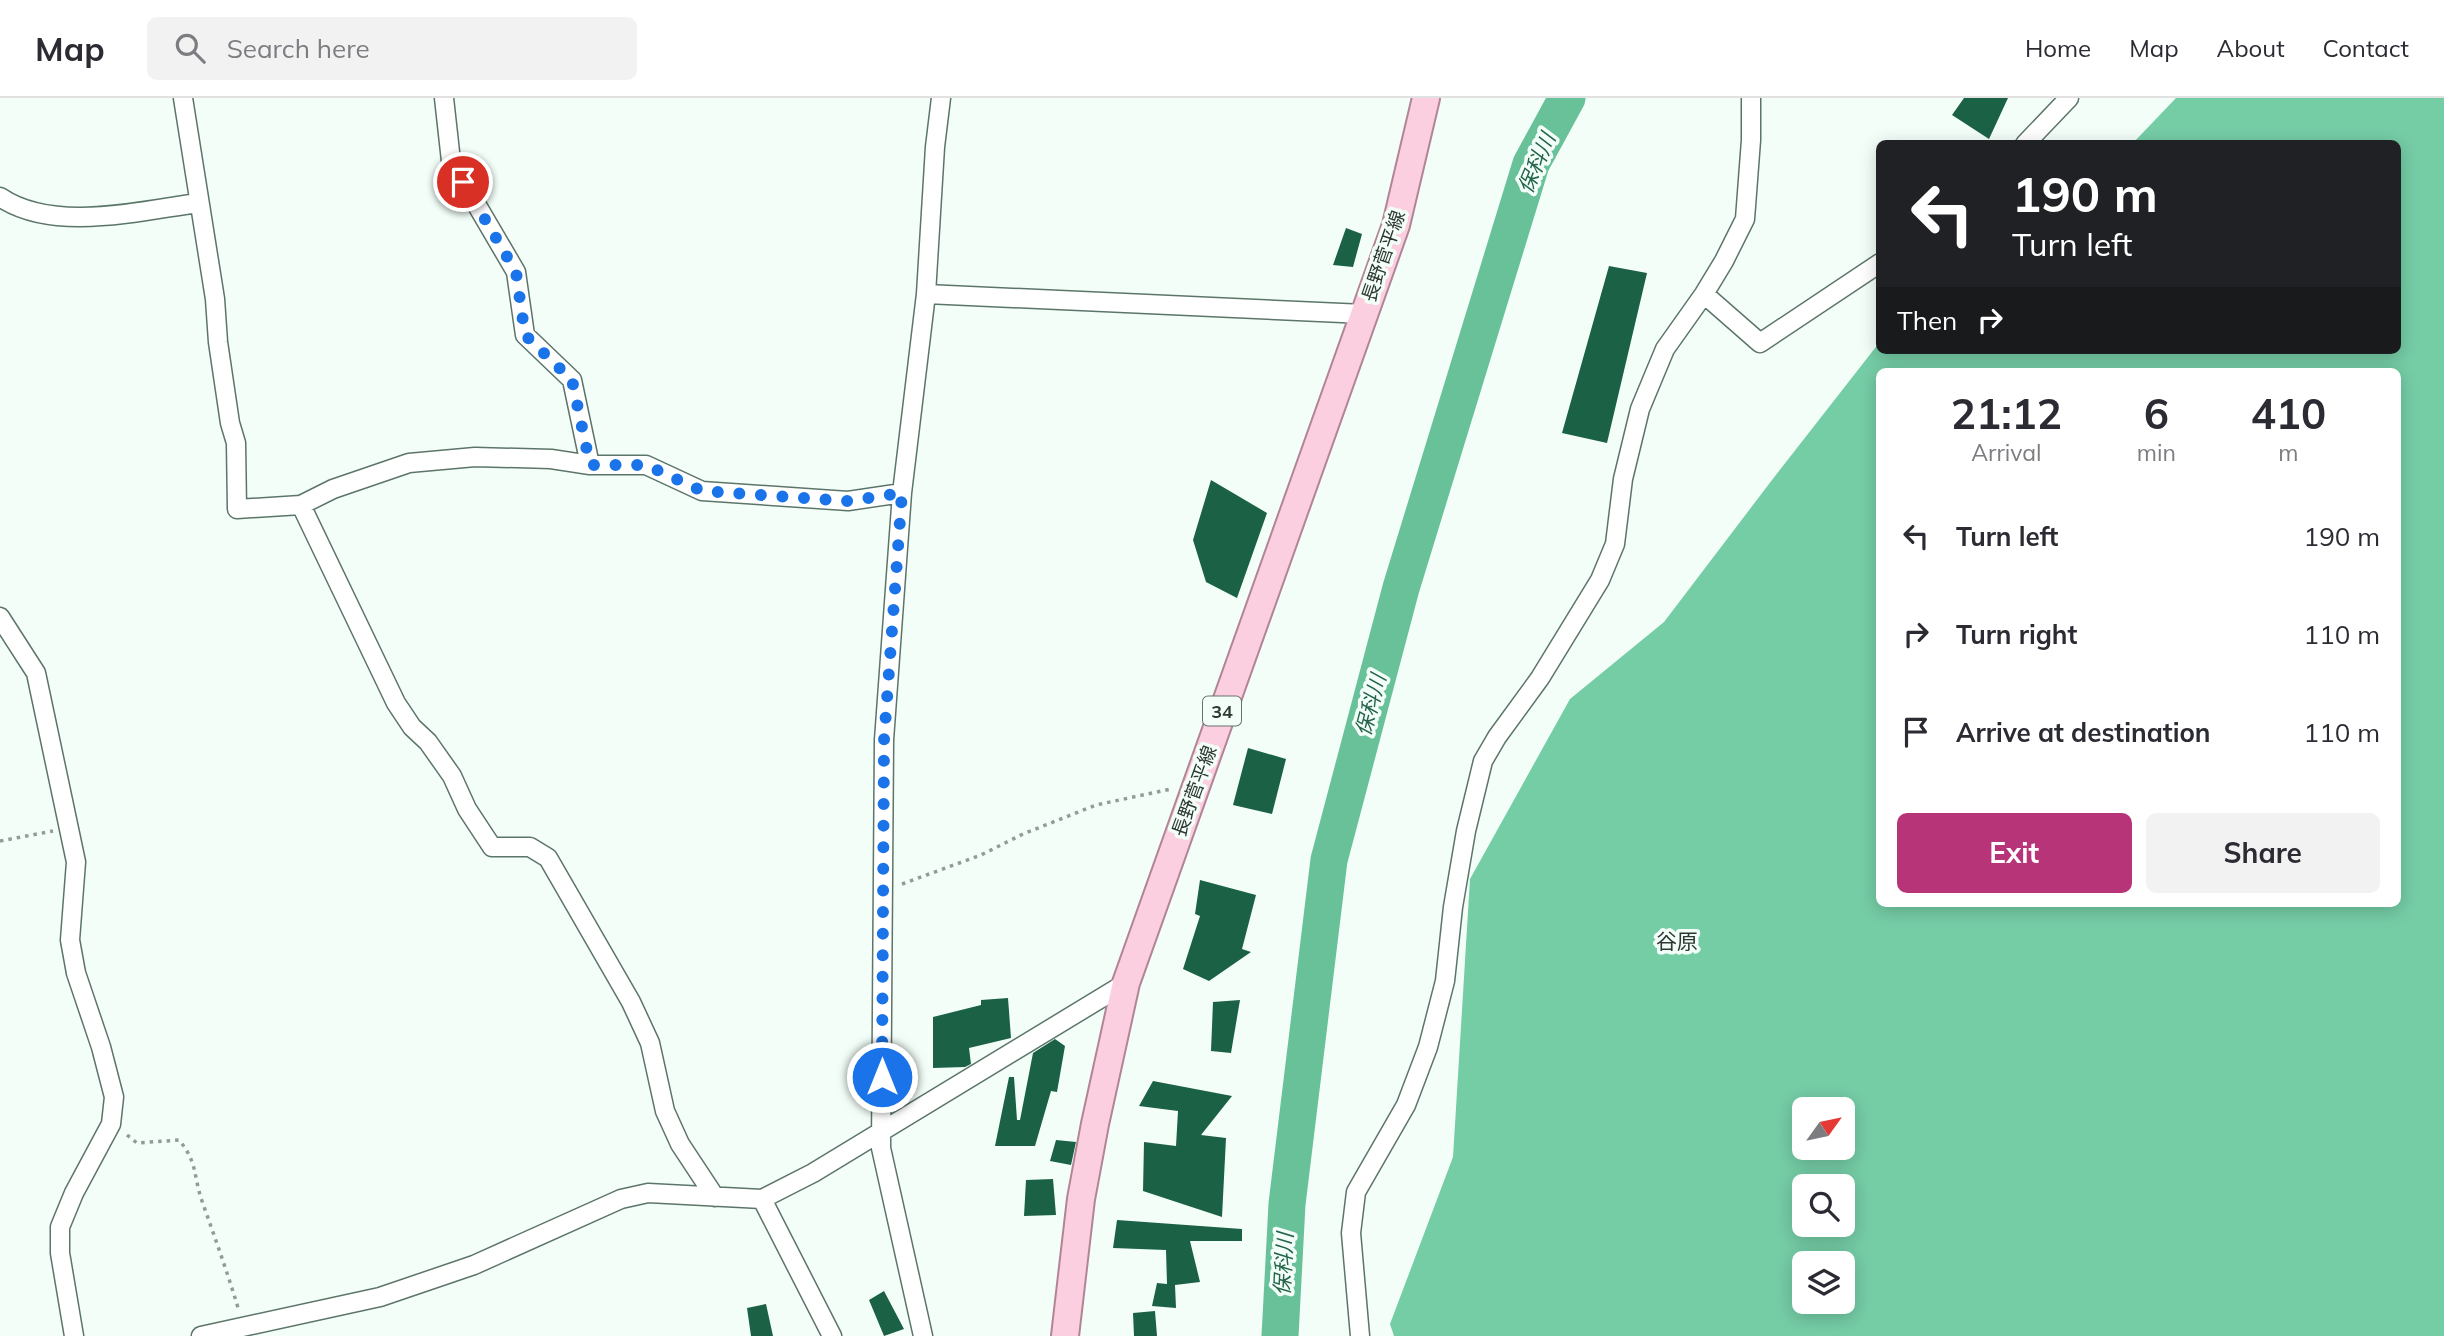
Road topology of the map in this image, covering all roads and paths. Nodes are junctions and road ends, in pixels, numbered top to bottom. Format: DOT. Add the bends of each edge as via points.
graph roads {
  1 [pos="183,98"];
  2 [pos="444,98"];
  3 [pos="941,98"];
  4 [pos="1426,98"];
  5 [pos="1751,98"];
  6 [pos="2069,98"];
  7 [pos="2029,140"];
  8 [pos="0,197"];
  9 [pos="198,203"];
  10 [pos="1876,266"];
  11 [pos="926,294"];
  12 [pos="1704,294"];
  13 [pos="1364,314"];
  14 [pos="590,465"];
  15 [pos="902,493"];
  16 [pos="301,505"];
  17 [pos="0,617"];
  18 [pos="1197,784"];
  19 [pos="68,829"];
  20 [pos="0,841"];
  21 [pos="883,891"];
  22 [pos="1126,982"];
  23 [pos="111,1124"];
  24 [pos="881,1130"];
  25 [pos="715,1197"];
  26 [pos="762,1199"];
  27 [pos="244,1327"];
  28 [pos="74,1336"];
  29 [pos="201,1336"];
  30 [pos="831,1336"];
  31 [pos="923,1336"];
  32 [pos="1065,1336"];
  33 [pos="1360,1336"];
  1 -- 9 [label="street"];
  2 -- 14 [label="street" via="451,161 516,272 525,335 572,380"];
  3 -- 11 [label="street"];
  4 -- 13 [label="main road, 長野菅平線 / 34" via="1396,225"];
  5 -- 12 [label="street" via="1745,219"];
  6 -- 7 [label="street"];
  8 -- 9 [label="street" via="44,215 95,217"];
  9 -- 16 [label="street" via="236,443 237,509"];
  10 -- 12 [label="street" via="1760,343"];
  11 -- 13 [label="street"];
  11 -- 15 [label="street"];
  12 -- 33 [label="street" via="1665,349 1640,410 1623,479 1615,544 1600,580 1483,761 1453,907 1445,981 1428,1047 1406,1105 1356,1192 1351,1233"];
  13 -- 18 [label="main road, 長野菅平線 / 34"];
  14 -- 15 [label="street" via="646,465 702,491 848,501"];
  14 -- 16 [label="street" via="475,457 409,463 332,489"];
  15 -- 21 [label="street" via="884,740"];
  16 -- 25 [label="street" via="396,703 452,776 492,847 530,847 548,858 631,1002 650,1043 665,1111 680,1144"];
  17 -- 19 [label="street" via="36,673"];
  18 -- 21 [label="path" via="1096,805"];
  18 -- 22 [label="main road, 長野菅平線 / 34"];
  19 -- 20 [label="path"];
  19 -- 23 [label="street" via="76,862 70,940 114,1097"];
  21 -- 24 [label="street"];
  22 -- 24 [label="street"];
  22 -- 32 [label="main road, 長野菅平線 / 34" via="1081,1199"];
  23 -- 27 [label="path" via="137,1143 179,1140 191,1156"];
  23 -- 28 [label="street" via="60,1227"];
  24 -- 26 [label="street"];
  24 -- 31 [label="street" via="881,1148"];
  25 -- 26 [label="street"];
  25 -- 27 [label="street" via="649,1193 621,1199 451,1273 380,1297"];
  26 -- 30 [label="street"];
  27 -- 29 [label="street"];
}
